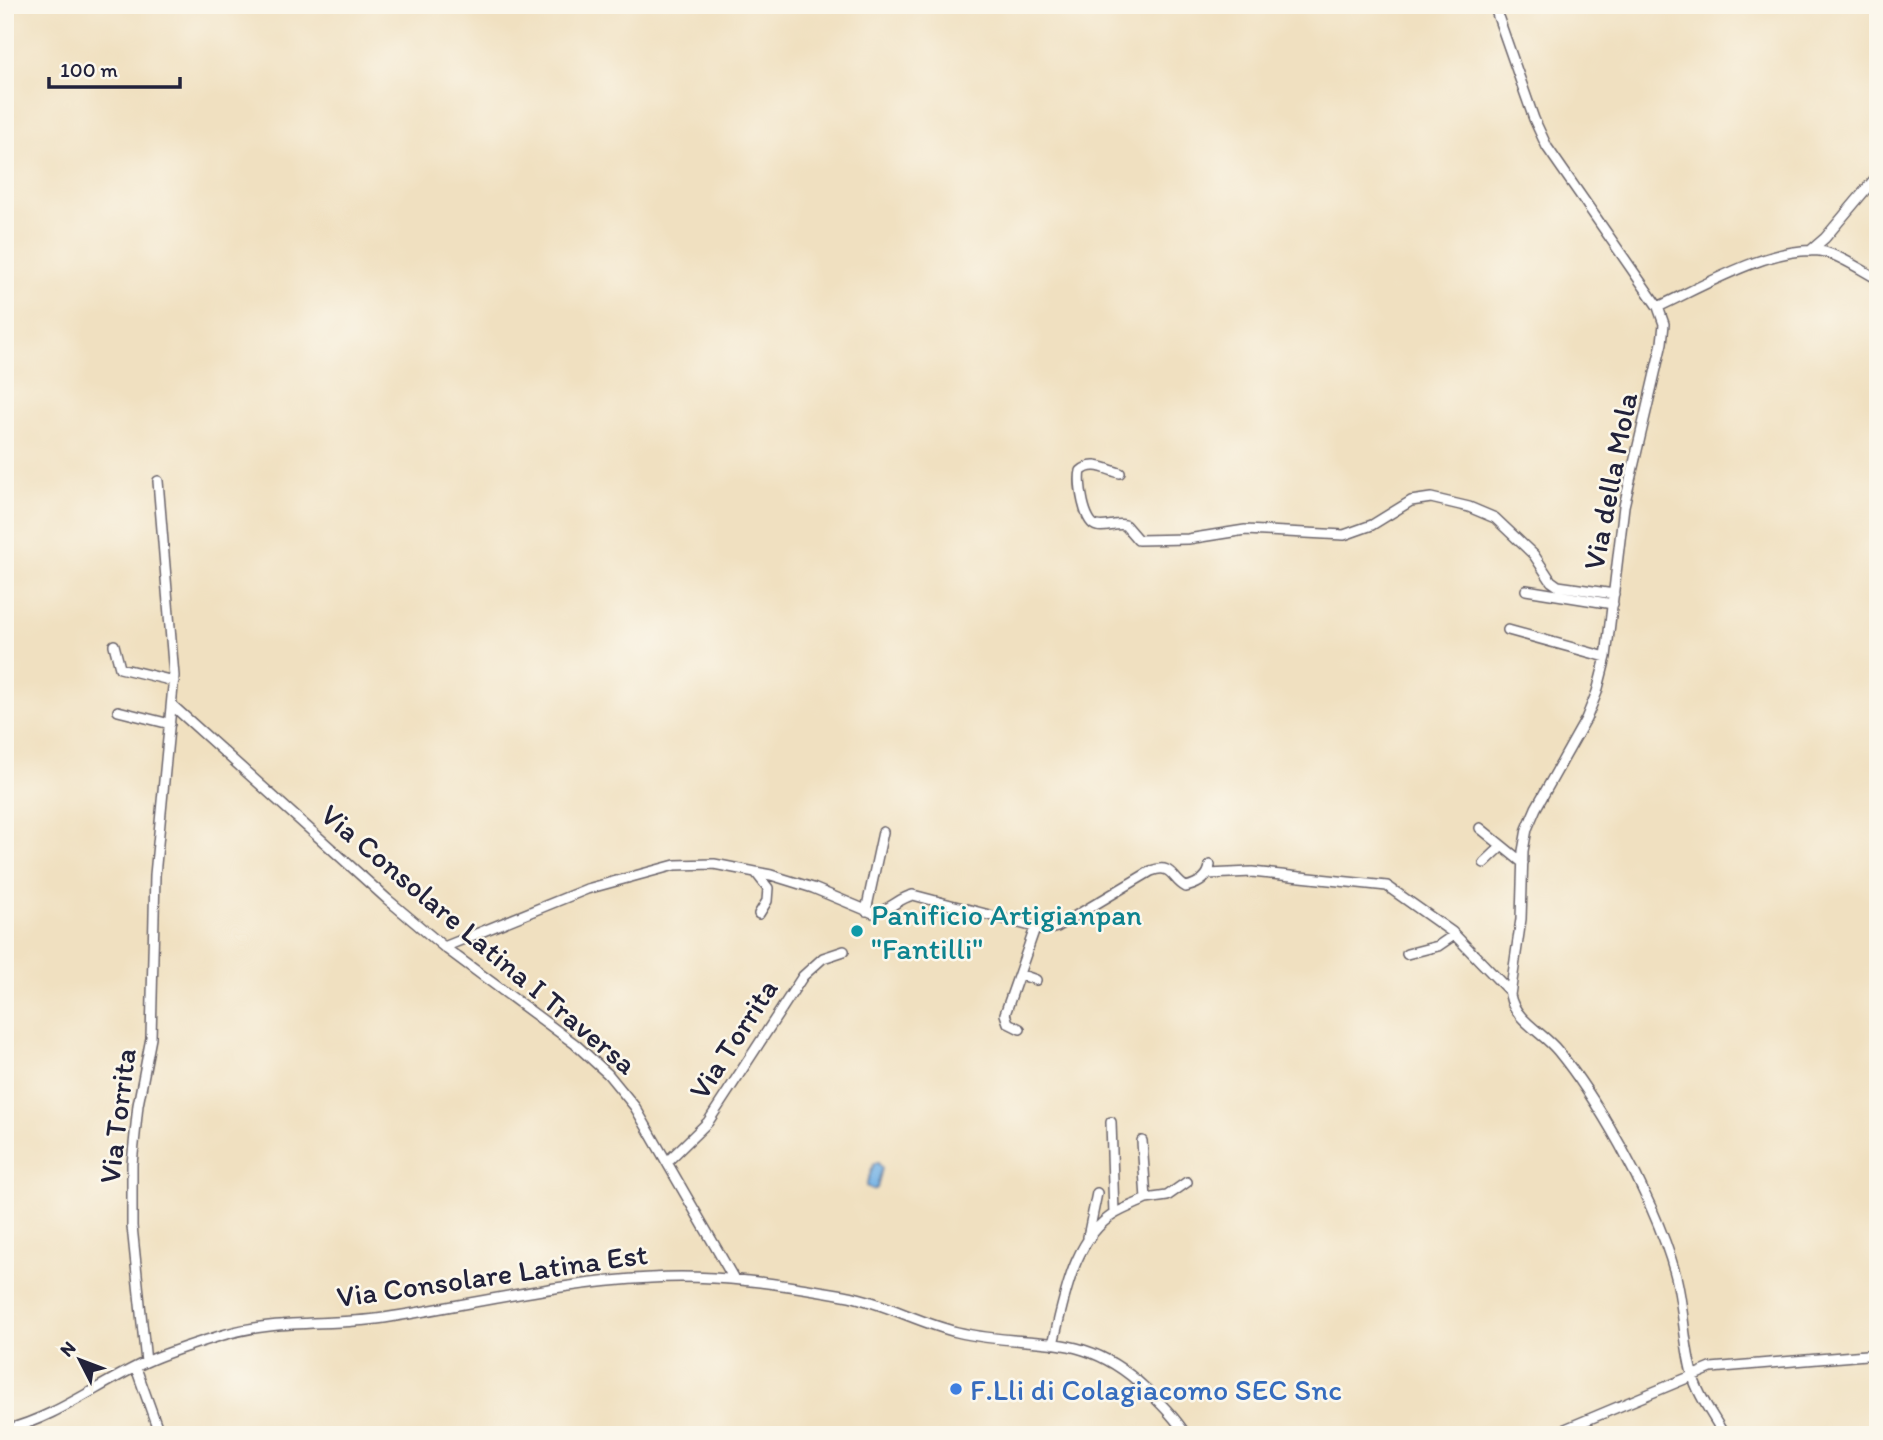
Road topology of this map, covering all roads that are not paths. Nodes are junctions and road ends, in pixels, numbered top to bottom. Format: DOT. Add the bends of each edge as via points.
graph roads {
  1 [pos="1494,5"];
  2 [pos="1878,175"];
  3 [pos="1810,251"];
  4 [pos="1878,279"];
  5 [pos="1658,307"];
  6 [pos="1120,473"];
  7 [pos="158,481"];
  8 [pos="1526,590"];
  9 [pos="1613,599"];
  10 [pos="1508,630"];
  11 [pos="114,645"];
  12 [pos="1606,657"];
  13 [pos="174,681"];
  14 [pos="172,705"];
  15 [pos="118,711"];
  16 [pos="170,724"];
  17 [pos="1480,828"];
  18 [pos="883,832"];
  19 [pos="1502,846"];
  20 [pos="1484,863"];
  21 [pos="1523,863"];
  22 [pos="756,873"];
  23 [pos="866,911"];
  24 [pos="759,914"];
  25 [pos="1035,928"];
  26 [pos="1454,935"];
  27 [pos="444,947"];
  28 [pos="844,951"];
  29 [pos="1407,954"];
  30 [pos="1018,974"];
  31 [pos="1036,980"];
  32 [pos="1510,992"];
  33 [pos="1020,1028"];
  34 [pos="1111,1122"];
  35 [pos="1142,1141"];
  36 [pos="667,1161"];
  37 [pos="1187,1182"];
  38 [pos="1097,1193"];
  39 [pos="1146,1199"];
  40 [pos="1114,1214"];
  41 [pos="1088,1237"];
  42 [pos="734,1279"];
  43 [pos="1054,1344"];
  44 [pos="1878,1354"];
  45 [pos="146,1362"];
  46 [pos="136,1368"];
  47 [pos="1692,1374"];
  48 [pos="5,1430"];
  49 [pos="160,1435"];
  50 [pos="1186,1435"];
  51 [pos="1551,1435"];
  52 [pos="1724,1435"];
  1 -- 5 [label="street, Via della Mola" via="1543,139"];
  2 -- 3 [label="street"];
  3 -- 4 [label="street" via="1830,254"];
  3 -- 5 [label="street" via="1758,262"];
  5 -- 9 [label="street, Via della Mola" via="1664,324 1662,343 1627,491"];
  6 -- 9 [label="street" via="1093,466 1081,471 1087,516 1096,526 1125,525 1138,540 1251,530 1344,535 1411,501 1431,498 1495,518 1534,555 1554,584"];
  7 -- 13 [label="street, Via Torrita"];
  8 -- 9 [label="street"];
  9 -- 12 [label="street, Via della Mola"];
  10 -- 12 [label="street"];
  11 -- 13 [label="street" via="120,668"];
  12 -- 21 [label="street, Via della Mola" via="1586,719 1530,820"];
  13 -- 14 [label="street, Via Torrita"];
  14 -- 16 [label="street, Via Torrita"];
  14 -- 27 [label="street, Via Consolare Latina I Traversa"];
  15 -- 16 [label="street"];
  16 -- 45 [label="street, Via Torrita" via="155,875 150,1038 132,1164 132,1226"];
  17 -- 19 [label="street"];
  18 -- 23 [label="street"];
  19 -- 20 [label="street"];
  19 -- 21 [label="street"];
  21 -- 32 [label="street, Via della Mola" via="1521,919"];
  22 -- 23 [label="street" via="799,884"];
  22 -- 24 [label="street" via="768,888"];
  22 -- 27 [label="street" via="714,864 675,865 587,889"];
  23 -- 25 [label="street" via="881,912 913,895"];
  25 -- 26 [label="street" via="1057,927 1156,869 1169,870 1186,887 1202,880 1209,869 1383,884"];
  25 -- 30 [label="street"];
  26 -- 29 [label="street"];
  26 -- 32 [label="street"];
  27 -- 36 [label="street, Via Consolare Latina I Traversa" via="603,1068 632,1103"];
  28 -- 36 [label="street, Via Torrita" via="823,958 803,976 708,1122"];
  30 -- 31 [label="street"];
  30 -- 33 [label="street" via="1005,1014 1008,1023"];
  32 -- 47 [label="street" via="1516,1011 1562,1056 1628,1159 1675,1272"];
  34 -- 40 [label="street"];
  35 -- 39 [label="street"];
  36 -- 42 [label="street, Via Consolare Latina I Traversa"];
  37 -- 39 [label="street" via="1167,1196"];
  38 -- 41 [label="street"];
  39 -- 40 [label="street"];
  40 -- 41 [label="street"];
  41 -- 43 [label="street"];
  42 -- 43 [label="street, Via Consolare Latina Est" via="853,1297 961,1333"];
  42 -- 45 [label="street, Via Consolare Latina Est" via="663,1277 598,1282 372,1319 265,1325"];
  43 -- 50 [label="street, Via Consolare Latina Est" via="1090,1351 1113,1362 1167,1410"];
  44 -- 47 [label="street" via="1724,1366"];
  45 -- 46 [label="street, Via Consolare Latina Est"];
  46 -- 48 [label="street, Via Consolare Latina Est" via="46,1417"];
  46 -- 49 [label="street"];
  47 -- 51 [label="street"];
  47 -- 52 [label="street"];
}
